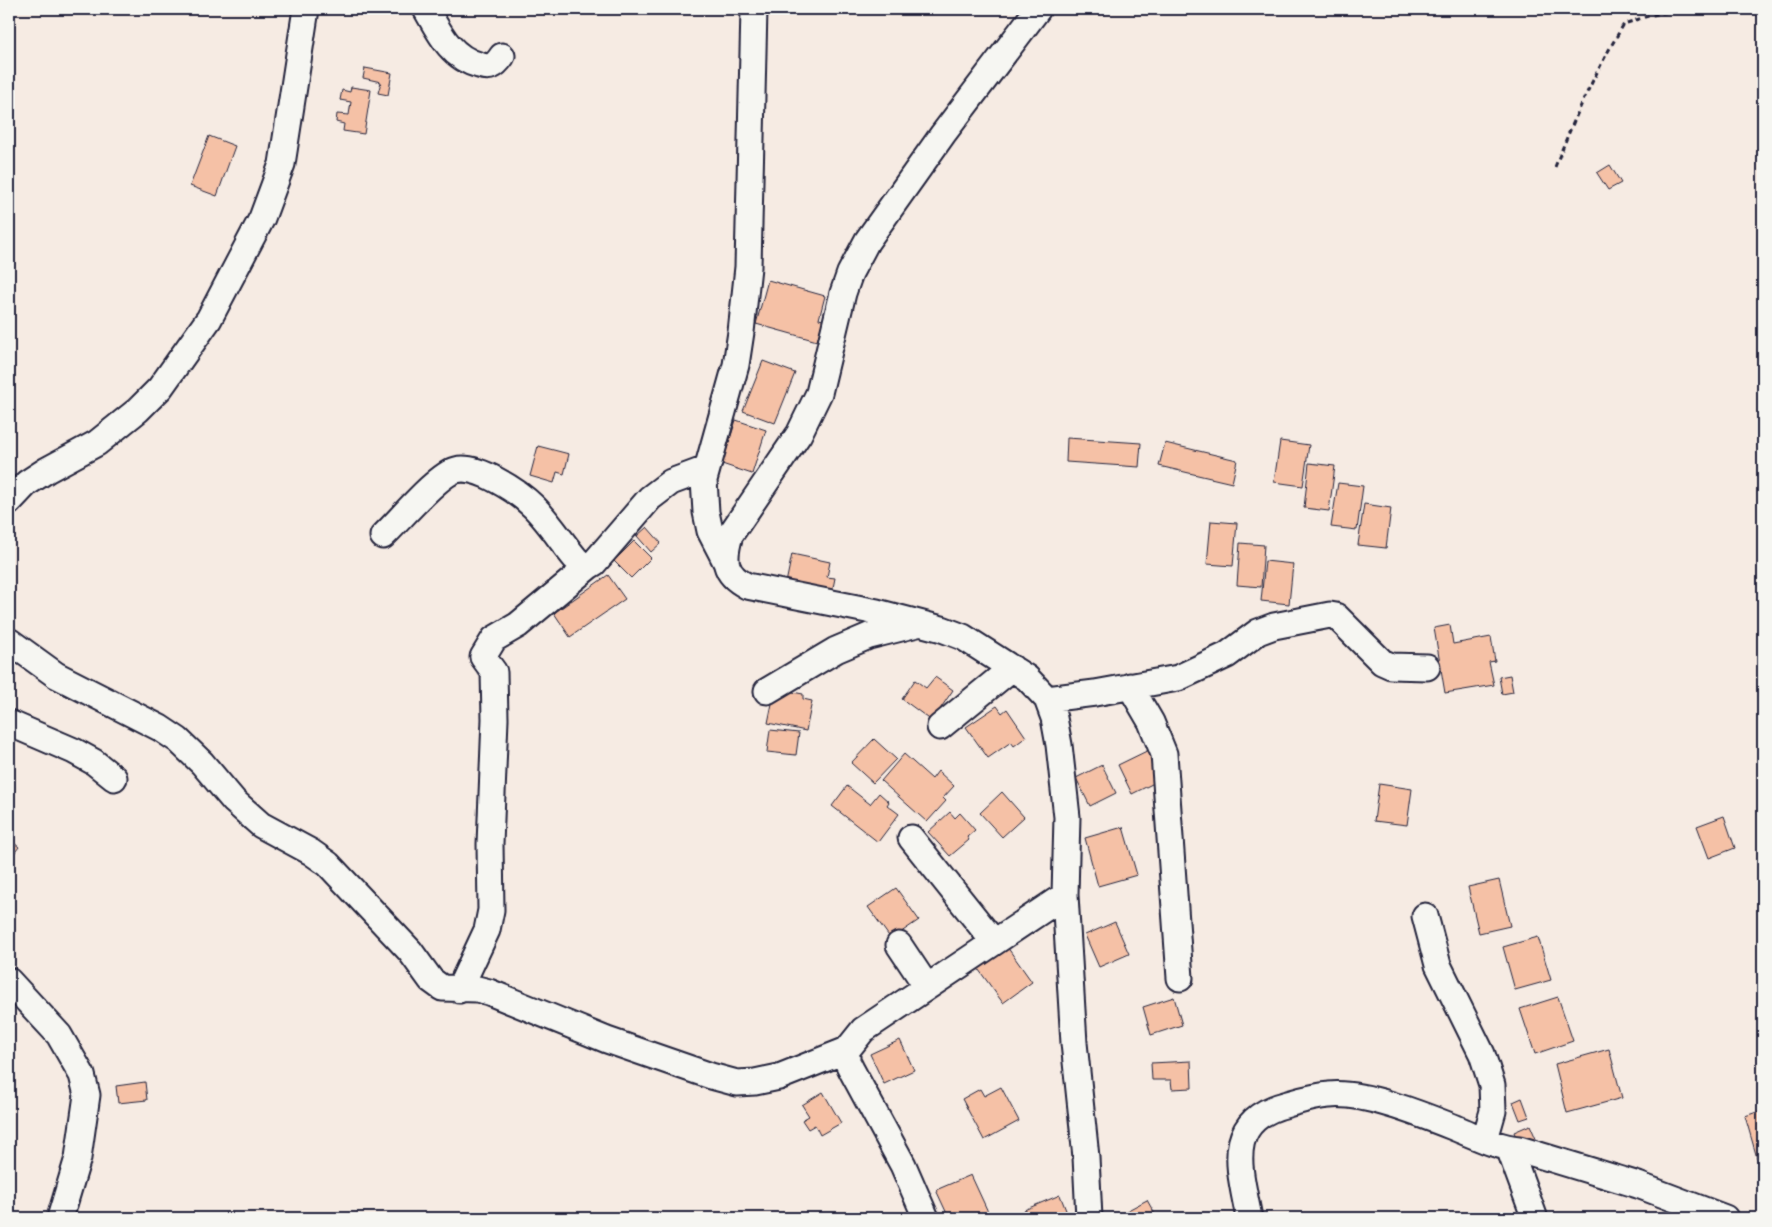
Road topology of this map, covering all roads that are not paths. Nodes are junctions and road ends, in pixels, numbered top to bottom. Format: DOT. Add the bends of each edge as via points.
graph roads {
  1 [pos="306,9"];
  2 [pos="426,9"];
  3 [pos="754,9"];
  4 [pos="1038,9"];
  5 [pos="502,56"];
  6 [pos="706,469"];
  7 [pos="9,502"];
  8 [pos="383,536"];
  9 [pos="726,562"];
  10 [pos="589,566"];
  11 [pos="919,623"];
  12 [pos="9,641"];
  13 [pos="1428,667"];
  14 [pos="1012,668"];
  15 [pos="1130,686"];
  16 [pos="767,691"];
  17 [pos="1047,699"];
  18 [pos="9,723"];
  19 [pos="940,727"];
  20 [pos="114,778"];
  21 [pos="911,838"];
  22 [pos="1064,895"];
  23 [pos="1424,916"];
  24 [pos="994,942"];
  25 [pos="899,945"];
  26 [pos="1180,978"];
  27 [pos="9,981"];
  28 [pos="927,988"];
  29 [pos="459,990"];
  30 [pos="847,1050"];
  31 [pos="1484,1139"];
  32 [pos="1509,1148"];
  33 [pos="1534,1216"];
  34 [pos="60,1218"];
  35 [pos="926,1218"];
  36 [pos="1089,1218"];
  37 [pos="1249,1218"];
  38 [pos="1725,1218"];
  1 -- 7 [label="street" via="282,164 262,218 209,319 160,388 138,410 97,444 27,483"];
  2 -- 5 [label="street" via="446,43 458,56 488,67 495,65"];
  3 -- 6 [label="street" via="748,267 736,365"];
  4 -- 9 [label="street" via="943,134 859,255 843,293 819,393 799,434 730,535"];
  6 -- 9 [label="street" via="704,495 710,531"];
  6 -- 10 [label="street" via="672,482 650,498"];
  8 -- 10 [label="street" via="435,484 452,472 465,469 503,484 533,506 574,558"];
  9 -- 11 [label="street" via="730,574 747,586"];
  10 -- 29 [label="street" via="518,625 494,639 483,657 494,672 491,910 487,930"];
  11 -- 14 [label="street" via="963,637"];
  11 -- 16 [label="street" via="869,636 836,650"];
  12 -- 29 [label="street" via="56,676 178,740 234,801 261,825 328,864 410,951 431,980 442,988"];
  13 -- 15 [label="street" via="1391,666 1382,662 1336,616 1330,615 1258,632 1227,655 1178,678"];
  14 -- 17 [label="street" via="1035,685"];
  14 -- 19 [label="street"];
  15 -- 17 [label="street"];
  15 -- 26 [label="street" via="1151,722 1164,754"];
  17 -- 22 [label="street" via="1059,744 1067,817"];
  18 -- 20 [label="street" via="74,751"];
  21 -- 24 [label="street"];
  22 -- 24 [label="street"];
  22 -- 36 [label="street"];
  23 -- 31 [label="street" via="1438,965 1482,1054 1492,1085 1493,1111"];
  24 -- 28 [label="street"];
  25 -- 28 [label="street"];
  27 -- 34 [label="street" via="59,1035 82,1075 87,1095 78,1158"];
  28 -- 30 [label="street" via="863,1030"];
  29 -- 30 [label="street" via="490,992 608,1040 737,1082 779,1077"];
  30 -- 35 [label="street" via="847,1061 903,1165"];
  31 -- 32 [label="street"];
  31 -- 37 [label="street" via="1359,1096 1331,1095 1282,1105 1261,1116 1240,1142 1238,1161"];
  32 -- 33 [label="street"];
  32 -- 38 [label="street" via="1638,1184"];
}
